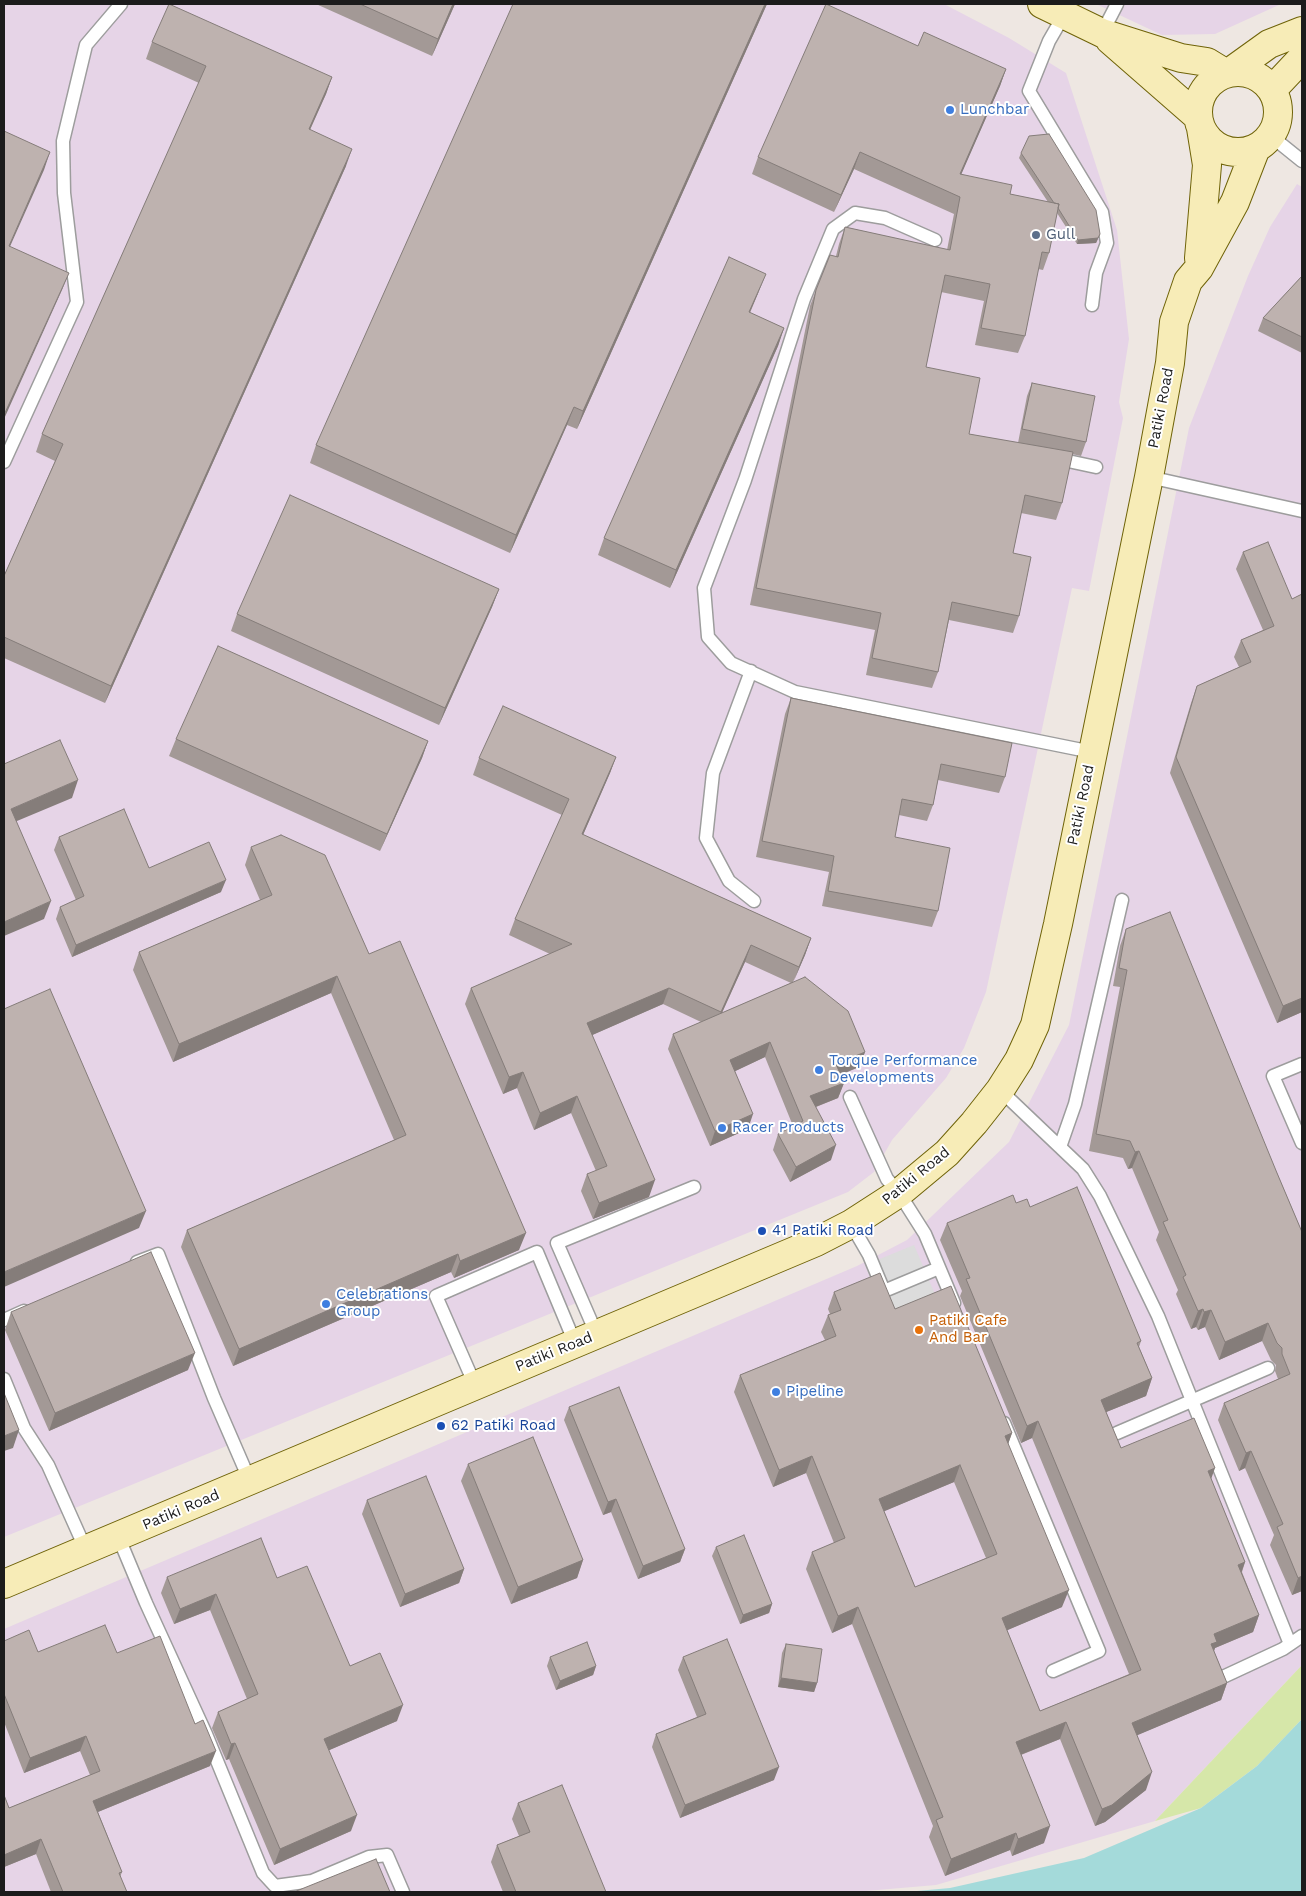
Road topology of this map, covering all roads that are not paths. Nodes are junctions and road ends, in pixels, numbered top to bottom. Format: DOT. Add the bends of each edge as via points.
graph roads {
  1 [pos="121,4"];
  2 [pos="1117,4"];
  3 [pos="1053,9"];
  4 [pos="1302,31"];
  5 [pos="1102,33"];
  6 [pos="1302,58"];
  7 [pos="1228,73"];
  8 [pos="1272,90"];
  9 [pos="1199,122"];
  10 [pos="1263,142"];
  11 [pos="1302,161"];
  12 [pos="935,240"];
  13 [pos="1199,268"];
  14 [pos="1092,305"];
  15 [pos="1040,455"];
  16 [pos="4,462"];
  17 [pos="1096,466"];
  18 [pos="1149,477"];
  19 [pos="1302,511"];
  20 [pos="751,671"];
  21 [pos="1092,752"];
  22 [pos="1122,900"];
  23 [pos="754,901"];
  24 [pos="1302,1064"];
  25 [pos="1000,1090"];
  26 [pos="850,1097"];
  27 [pos="1302,1143"];
  28 [pos="1060,1147"];
  29 [pos="694,1187"];
  30 [pos="899,1193"];
  31 [pos="851,1224"];
  32 [pos="939,1268"];
  33 [pos="122,1269"];
  34 [pos="40,1304"];
  35 [pos="958,1313"];
  36 [pos="4,1320"];
  37 [pos="586,1339"];
  38 [pos="1268,1368"];
  39 [pos="4,1379"];
  40 [pos="474,1385"];
  41 [pos="1192,1400"];
  42 [pos="1000,1414"];
  43 [pos="1117,1433"];
  44 [pos="250,1480"];
  45 [pos="118,1536"];
  46 [pos="86,1550"];
  47 [pos="4,1584"];
  48 [pos="1302,1636"];
  49 [pos="1290,1644"];
  50 [pos="1053,1671"];
  51 [pos="1225,1676"];
  52 [pos="403,1892"];
  1 -- 16 [label="lane" via="86,45 63,141 64,193 77,302"];
  2 -- 5 [label="lane"];
  3 -- 5 [label="main road"];
  3 -- 14 [label="lane" via="1049,41 1029,91 1102,212 1107,243 1096,273"];
  4 -- 7 [label="main road" via="1269,44"];
  5 -- 7 [label="main road" via="1181,58 1207,62"];
  5 -- 9 [label="main road"];
  6 -- 8 [label="main road"];
  7 -- 8 [label="main road" via="1246,72"];
  7 -- 9 [label="main road" via="1206,86 1199,100"];
  8 -- 10 [label="main road" via="1278,110 1277,120"];
  9 -- 10 [label="main road" via="1208,139 1230,152 1243,152"];
  9 -- 13 [label="main road, Patiki Road" via="1207,165"];
  10 -- 11 [label="lane"];
  10 -- 13 [label="main road, Patiki Road"];
  12 -- 20 [label="lane" via="886,218 855,213 833,229 804,299 745,480 704,588 708,637 731,662"];
  13 -- 18 [label="main road, Patiki Road" via="1188,281 1174,322 1170,363"];
  15 -- 17 [label="lane"];
  18 -- 19 [label="lane"];
  18 -- 21 [label="main road, Patiki Road"];
  20 -- 21 [label="lane" via="794,692"];
  20 -- 23 [label="lane" via="713,773 706,838 728,881"];
  21 -- 25 [label="main road, Patiki Road" via="1035,1026"];
  22 -- 28 [label="lane" via="1075,1104"];
  24 -- 27 [label="lane" via="1273,1076"];
  25 -- 28 [label="lane"];
  25 -- 30 [label="main road, Patiki Road" via="947,1153"];
  26 -- 30 [label="lane" via="887,1179"];
  28 -- 41 [label="lane" via="1083,1169 1100,1196 1158,1316"];
  29 -- 37 [label="lane" via="557,1243"];
  30 -- 31 [label="main road, Patiki Road"];
  30 -- 32 [label="lane" via="925,1234"];
  31 -- 32 [label="lane" via="884,1291"];
  31 -- 37 [label="main road, Patiki Road" via="780,1258"];
  32 -- 35 [label="lane"];
  33 -- 44 [label="lane" via="158,1254"];
  34 -- 36 [label="lane"];
  37 -- 40 [label="main road, Patiki Road"];
  37 -- 40 [label="lane" via="536,1252 436,1296"];
  38 -- 41 [label="lane"];
  39 -- 46 [label="lane" via="24,1428 48,1465"];
  40 -- 44 [label="main road, Patiki Road"];
  41 -- 43 [label="lane"];
  41 -- 49 [label="lane"];
  42 -- 50 [label="lane" via="1099,1652"];
  44 -- 45 [label="main road, Patiki Road"];
  45 -- 46 [label="main road, Patiki Road"];
  45 -- 52 [label="lane" via="206,1734 263,1873 275,1886 294,1884 312,1881 369,1857 387,1854"];
  46 -- 47 [label="main road, Patiki Road"];
  48 -- 49 [label="lane"];
  49 -- 51 [label="lane"];
}
